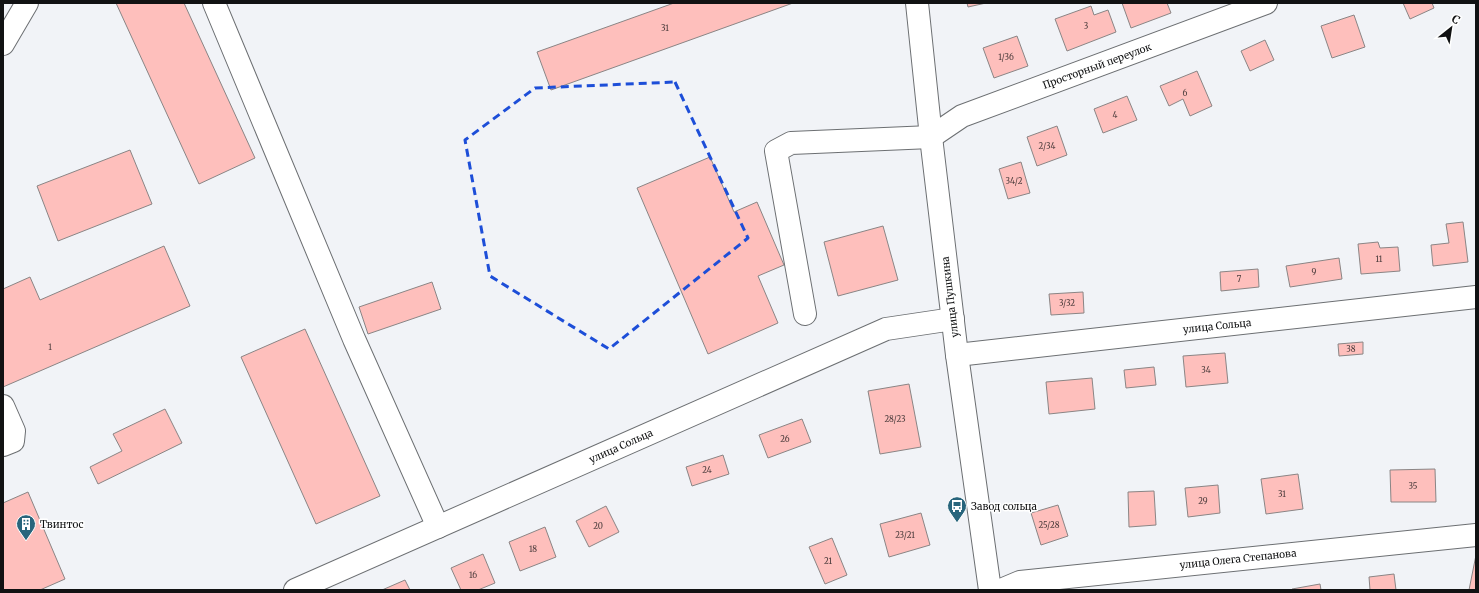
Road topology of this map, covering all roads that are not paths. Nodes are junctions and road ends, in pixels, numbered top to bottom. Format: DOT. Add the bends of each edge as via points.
graph roads {
  1 [pos="27,3"];
  2 [pos="214,3"];
  3 [pos="917,3"];
  4 [pos="1266,3"];
  5 [pos="3,44"];
  6 [pos="931,137"];
  7 [pos="1476,297"];
  8 [pos="805,314"];
  9 [pos="953,319"];
  10 [pos="957,355"];
  11 [pos="3,406"];
  12 [pos="3,445"];
  13 [pos="438,527"];
  14 [pos="1476,535"];
  15 [pos="309,587"];
  16 [pos="990,590"];
  17 [pos="1001,590"];
  1 -- 5 [label="street"];
  2 -- 13 [label="street" via="354,339"];
  3 -- 6 [label="street, улица Пушкина"];
  4 -- 6 [label="street, Просторный переулок" via="962,116"];
  6 -- 8 [label="street" via="791,143 776,151"];
  6 -- 9 [label="street, улица Пушкина"];
  7 -- 10 [label="street, улица Сольца"];
  9 -- 10 [label="street, улица Пушкина"];
  9 -- 13 [label="street, улица Сольца" via="886,329"];
  10 -- 16 [label="street, улица Пушкина"];
  11 -- 12 [label="street" via="14,431 13,441"];
  13 -- 15 [label="street, улица Сольца"];
  14 -- 17 [label="street, улица Олега Степанова" via="1020,582"];
}
